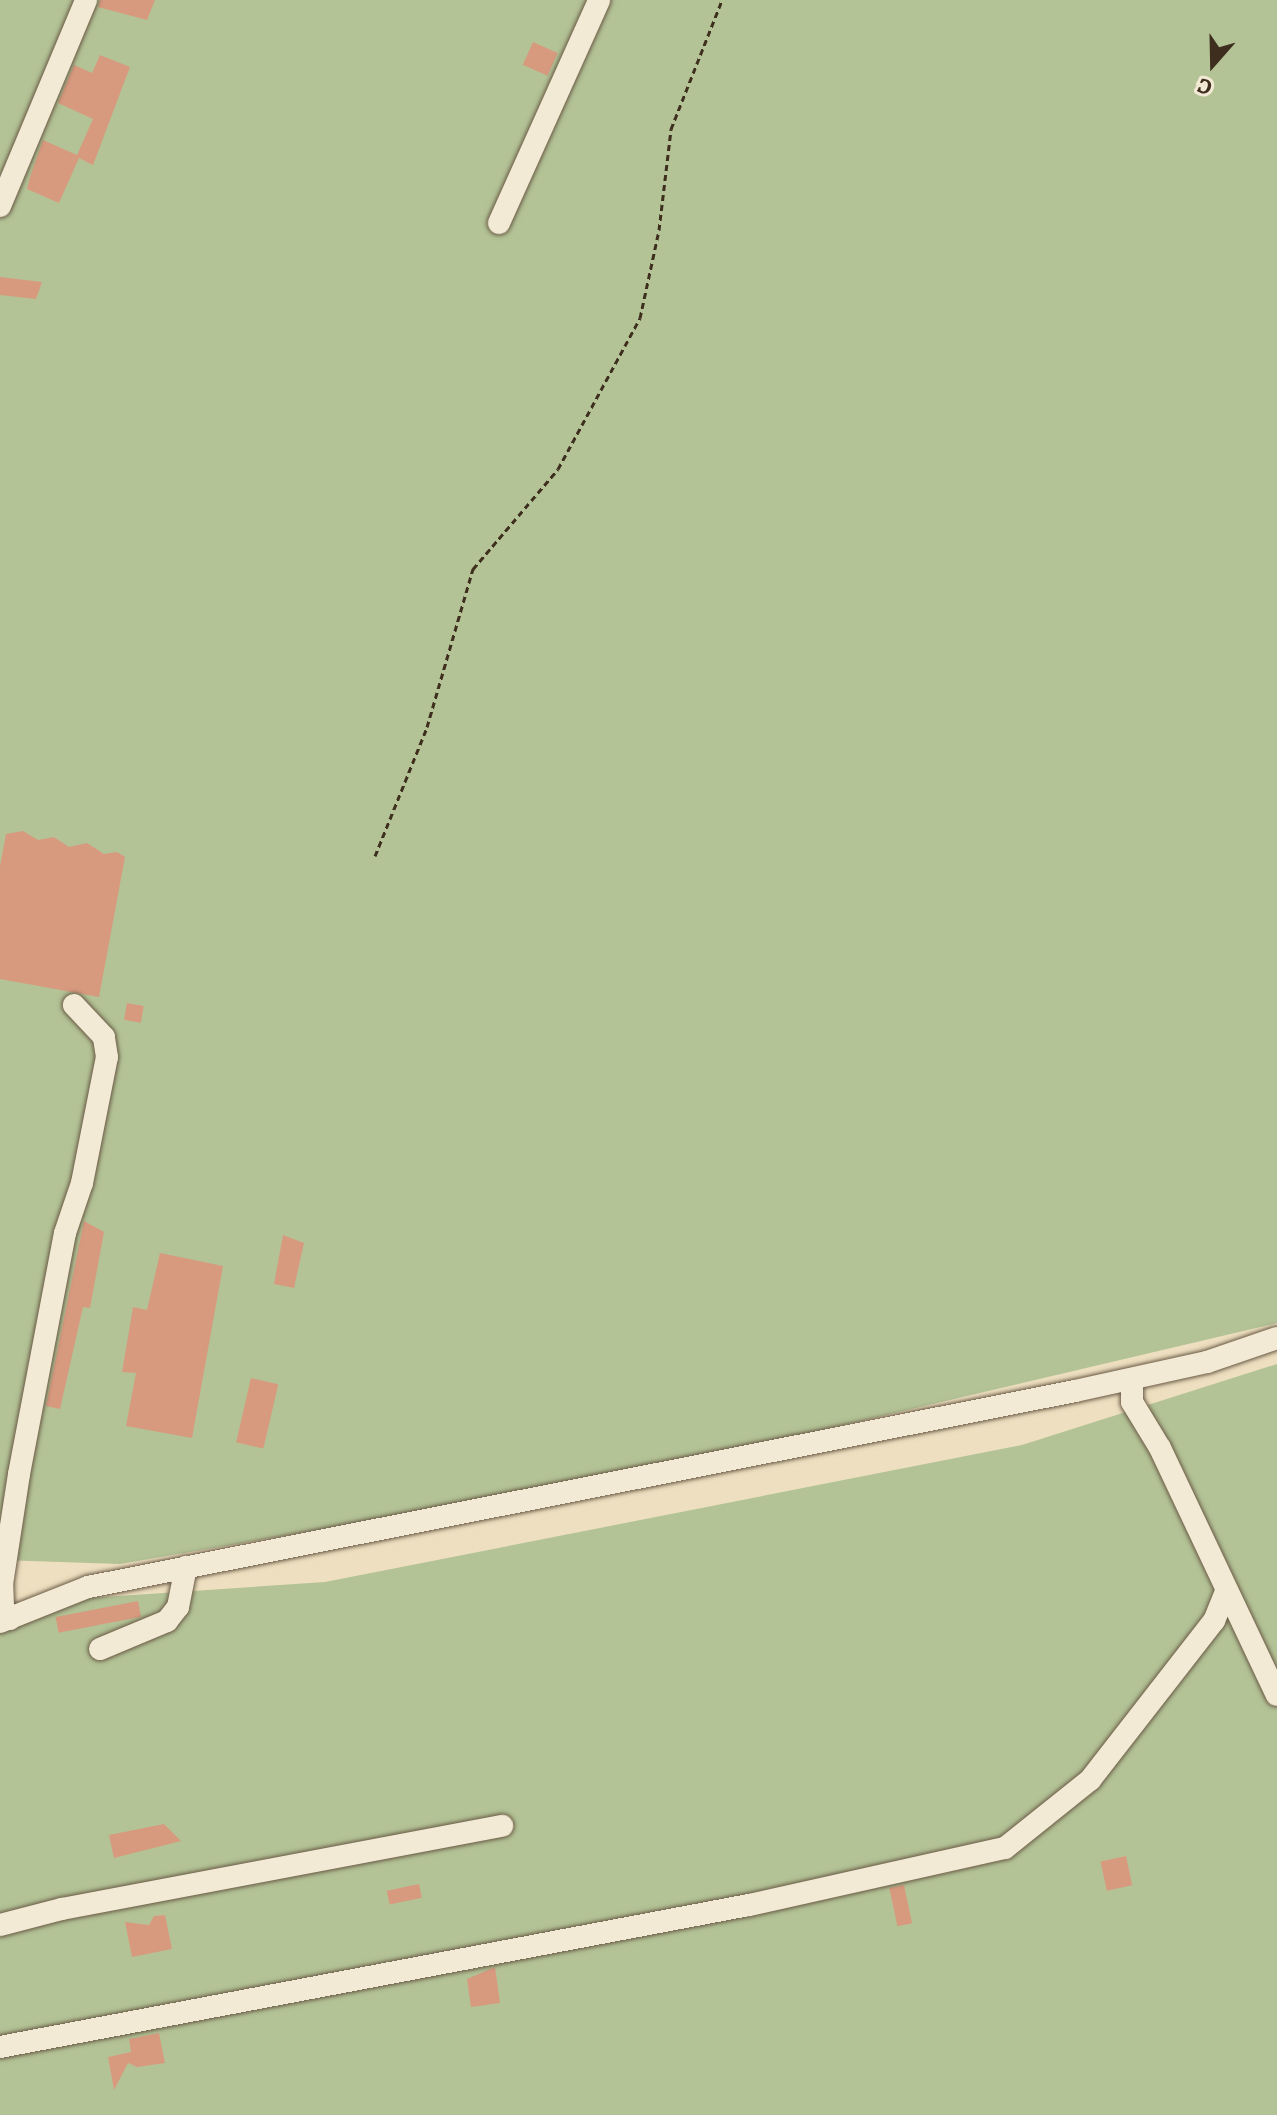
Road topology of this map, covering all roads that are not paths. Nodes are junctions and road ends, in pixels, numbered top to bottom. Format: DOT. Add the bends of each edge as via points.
graph roads {
  1 [pos="86,0"];
  2 [pos="599,0"];
  3 [pos="0,206"];
  4 [pos="499,223"];
  5 [pos="74,1005"];
  6 [pos="1277,1338"];
  7 [pos="1132,1379"];
  8 [pos="186,1567"];
  9 [pos="2,1584"];
  10 [pos="1226,1592"];
  11 [pos="5,1620"];
  12 [pos="100,1649"];
  13 [pos="1277,1695"];
  14 [pos="502,1826"];
  15 [pos="0,1925"];
  16 [pos="0,2047"];
  1 -- 3 [label="street"];
  2 -- 4 [label="street"];
  5 -- 9 [label="street" via="104,1037 107,1057 82,1183 65,1233"];
  6 -- 7 [label="street" via="1236,1354"];
  7 -- 8 [label="street"];
  7 -- 10 [label="street" via="1132,1402 1160,1448"];
  8 -- 11 [label="street" via="88,1587"];
  8 -- 12 [label="street" via="178,1607 167,1621"];
  9 -- 11 [label="street"];
  10 -- 13 [label="street"];
  10 -- 16 [label="street" via="1214,1621 1098,1770 1045,1820 1005,1848 749,1905"];
  14 -- 15 [label="street"];
}
